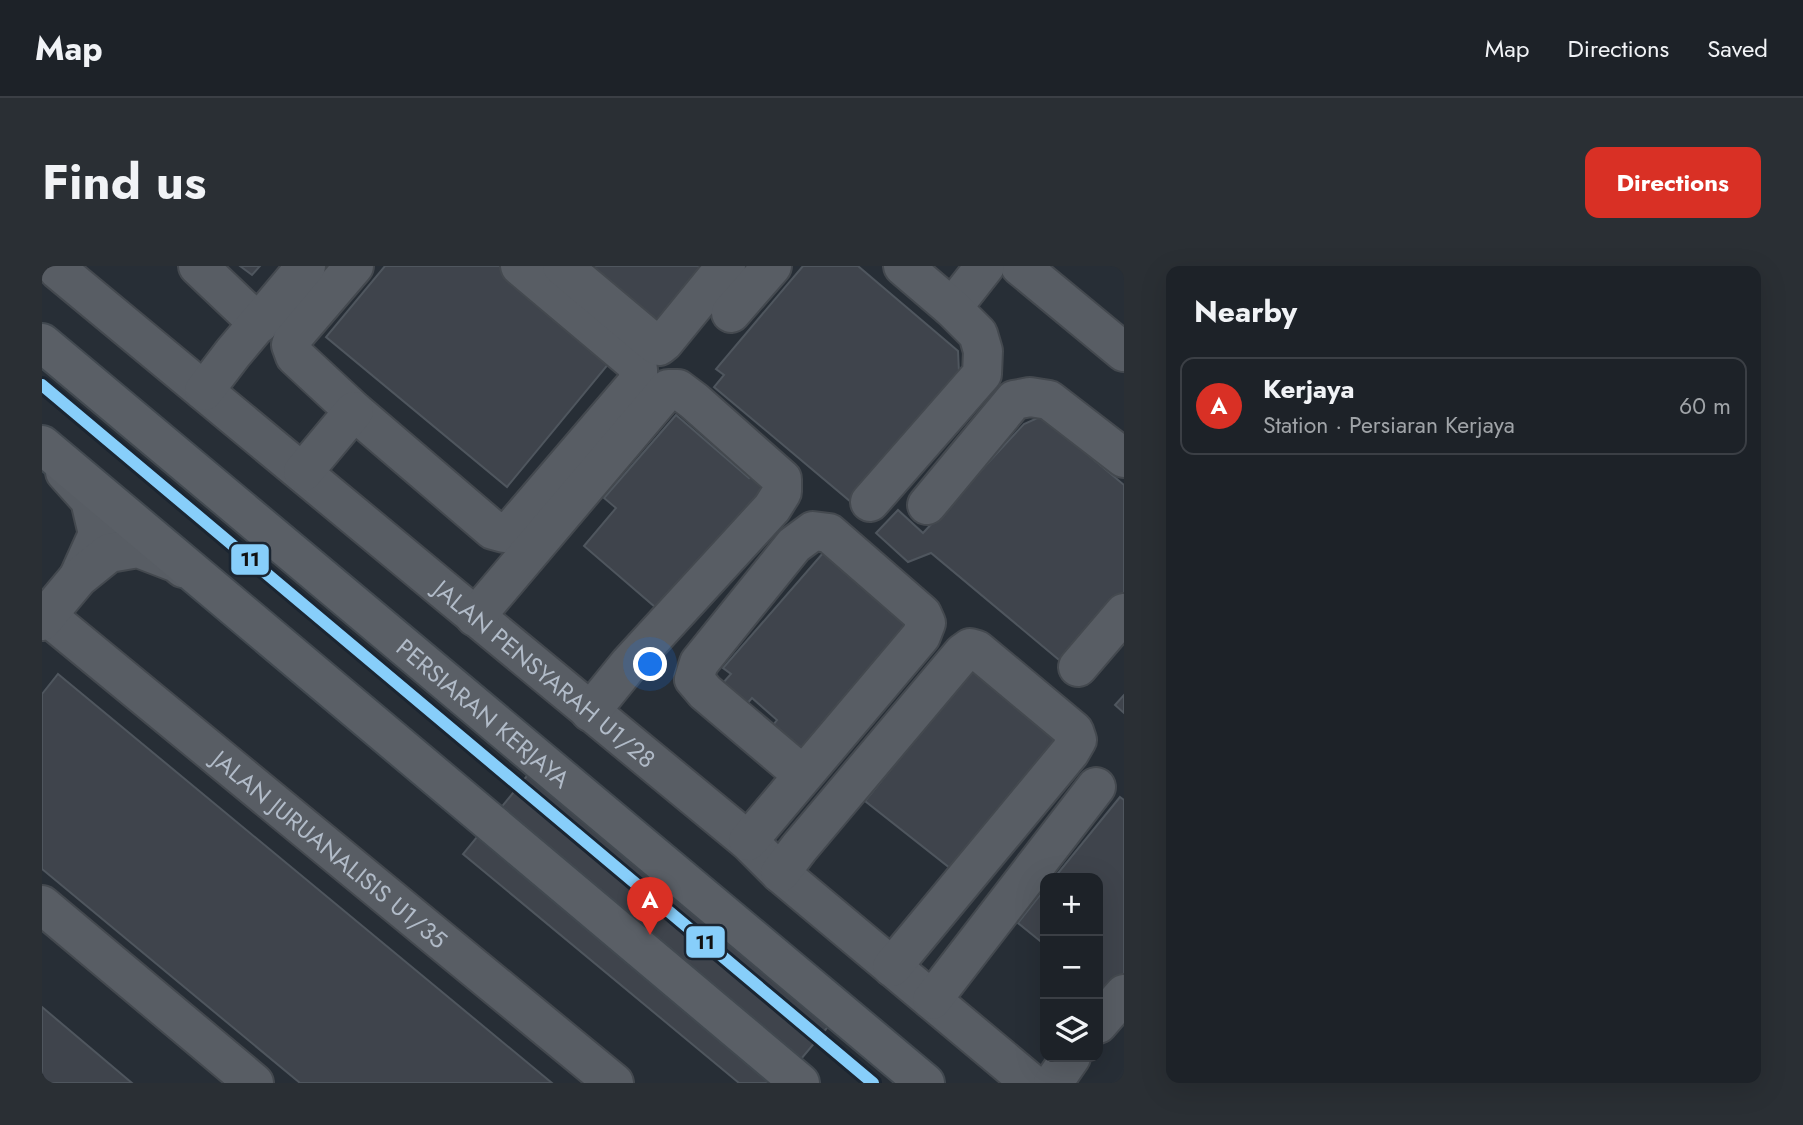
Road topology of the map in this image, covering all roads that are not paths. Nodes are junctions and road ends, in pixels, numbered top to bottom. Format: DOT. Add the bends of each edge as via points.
graph roads {
  1 [pos="56,266"];
  2 [pos="198,266"];
  3 [pos="306,266"];
  4 [pos="354,266"];
  5 [pos="520,266"];
  6 [pos="562,266"];
  7 [pos="726,266"];
  8 [pos="772,266"];
  9 [pos="903,266"];
  10 [pos="985,266"];
  11 [pos="1020,266"];
  12 [pos="952,308"];
  13 [pos="731,313"];
  14 [pos="42,321"];
  15 [pos="259,324"];
  16 [pos="42,343"];
  17 [pos="1124,352"];
  18 [pos="204,391"];
  19 [pos="354,411"];
  20 [pos="42,446"];
  21 [pos="1124,458"];
  22 [pos="303,472"];
  23 [pos="202,478"];
  24 [pos="870,502"];
  25 [pos="927,505"];
  26 [pos="78,578"];
  27 [pos="1124,613"];
  28 [pos="43,616"];
  29 [pos="475,617"];
  30 [pos="260,627"];
  31 [pos="1078,667"];
  32 [pos="590,712"];
  33 [pos="803,775"];
  34 [pos="1096,787"];
  35 [pos="748,841"];
  36 [pos="780,873"];
  37 [pos="42,905"];
  38 [pos="892,967"];
  39 [pos="1124,994"];
  40 [pos="932,1000"];
  41 [pos="1103,1018"];
  42 [pos="1068,1062"];
  43 [pos="254,1083"];
  44 [pos="614,1083"];
  45 [pos="800,1083"];
  46 [pos="925,1083"];
  47 [pos="1031,1083"];
  48 [pos="1053,1083"];
  1 -- 18 [label="street, JALAN PENSYARAH U1/28"];
  2 -- 15 [label="street"];
  3 -- 15 [label="street"];
  4 -- 19 [label="street" via="291,345 295,356"];
  5 -- 19 [label="street" via="634,362 638,382 513,528 504,533 493,530"];
  6 -- 7 [label="street" via="659,346"];
  8 -- 13 [label="street"];
  9 -- 12 [label="street"];
  10 -- 12 [label="street"];
  11 -- 17 [label="street"];
  12 -- 24 [label="street" via="978,334 982,374"];
  14 -- 23 [label="main road"];
  15 -- 18 [label="street"];
  16 -- 23 [label="main road, PERSIARAN KERJAYA"];
  18 -- 22 [label="street, JALAN PENSYARAH U1/28"];
  19 -- 22 [label="street"];
  20 -- 26 [label="street" via="90,500 98,534"];
  20 -- 30 [label="main road"];
  21 -- 25 [label="street" via="1049,400 1014,400"];
  22 -- 29 [label="street, JALAN PENSYARAH U1/28"];
  23 -- 46 [label="main road, PERSIARAN KERJAYA"];
  26 -- 28 [label="street"];
  26 -- 30 [label="street" via="109,553 138,548 177,563"];
  27 -- 31 [label="street"];
  28 -- 44 [label="street, JALAN JURUANALISIS U1/35"];
  29 -- 32 [label="street, JALAN PENSYARAH U1/28"];
  29 -- 32 [label="street" via="668,389 678,389 694,401 782,479 782,492"];
  30 -- 45 [label="main road"];
  32 -- 35 [label="street, JALAN PENSYARAH U1/28"];
  33 -- 33 [label="street" via="921,636 926,624 922,614 829,533 813,531 785,555 699,663 694,679"];
  33 -- 35 [label="street"];
  34 -- 40 [label="street"];
  35 -- 36 [label="street, JALAN PENSYARAH U1/28"];
  36 -- 38 [label="street, JALAN PENSYARAH U1/28"];
  36 -- 38 [label="street" via="963,653 977,650 1074,732 1077,740"];
  37 -- 43 [label="street"];
  38 -- 40 [label="street, JALAN PENSYARAH U1/28"];
  39 -- 41 [label="street"];
  40 -- 47 [label="street, JALAN PENSYARAH U1/28"];
  42 -- 48 [label="street"];
}
